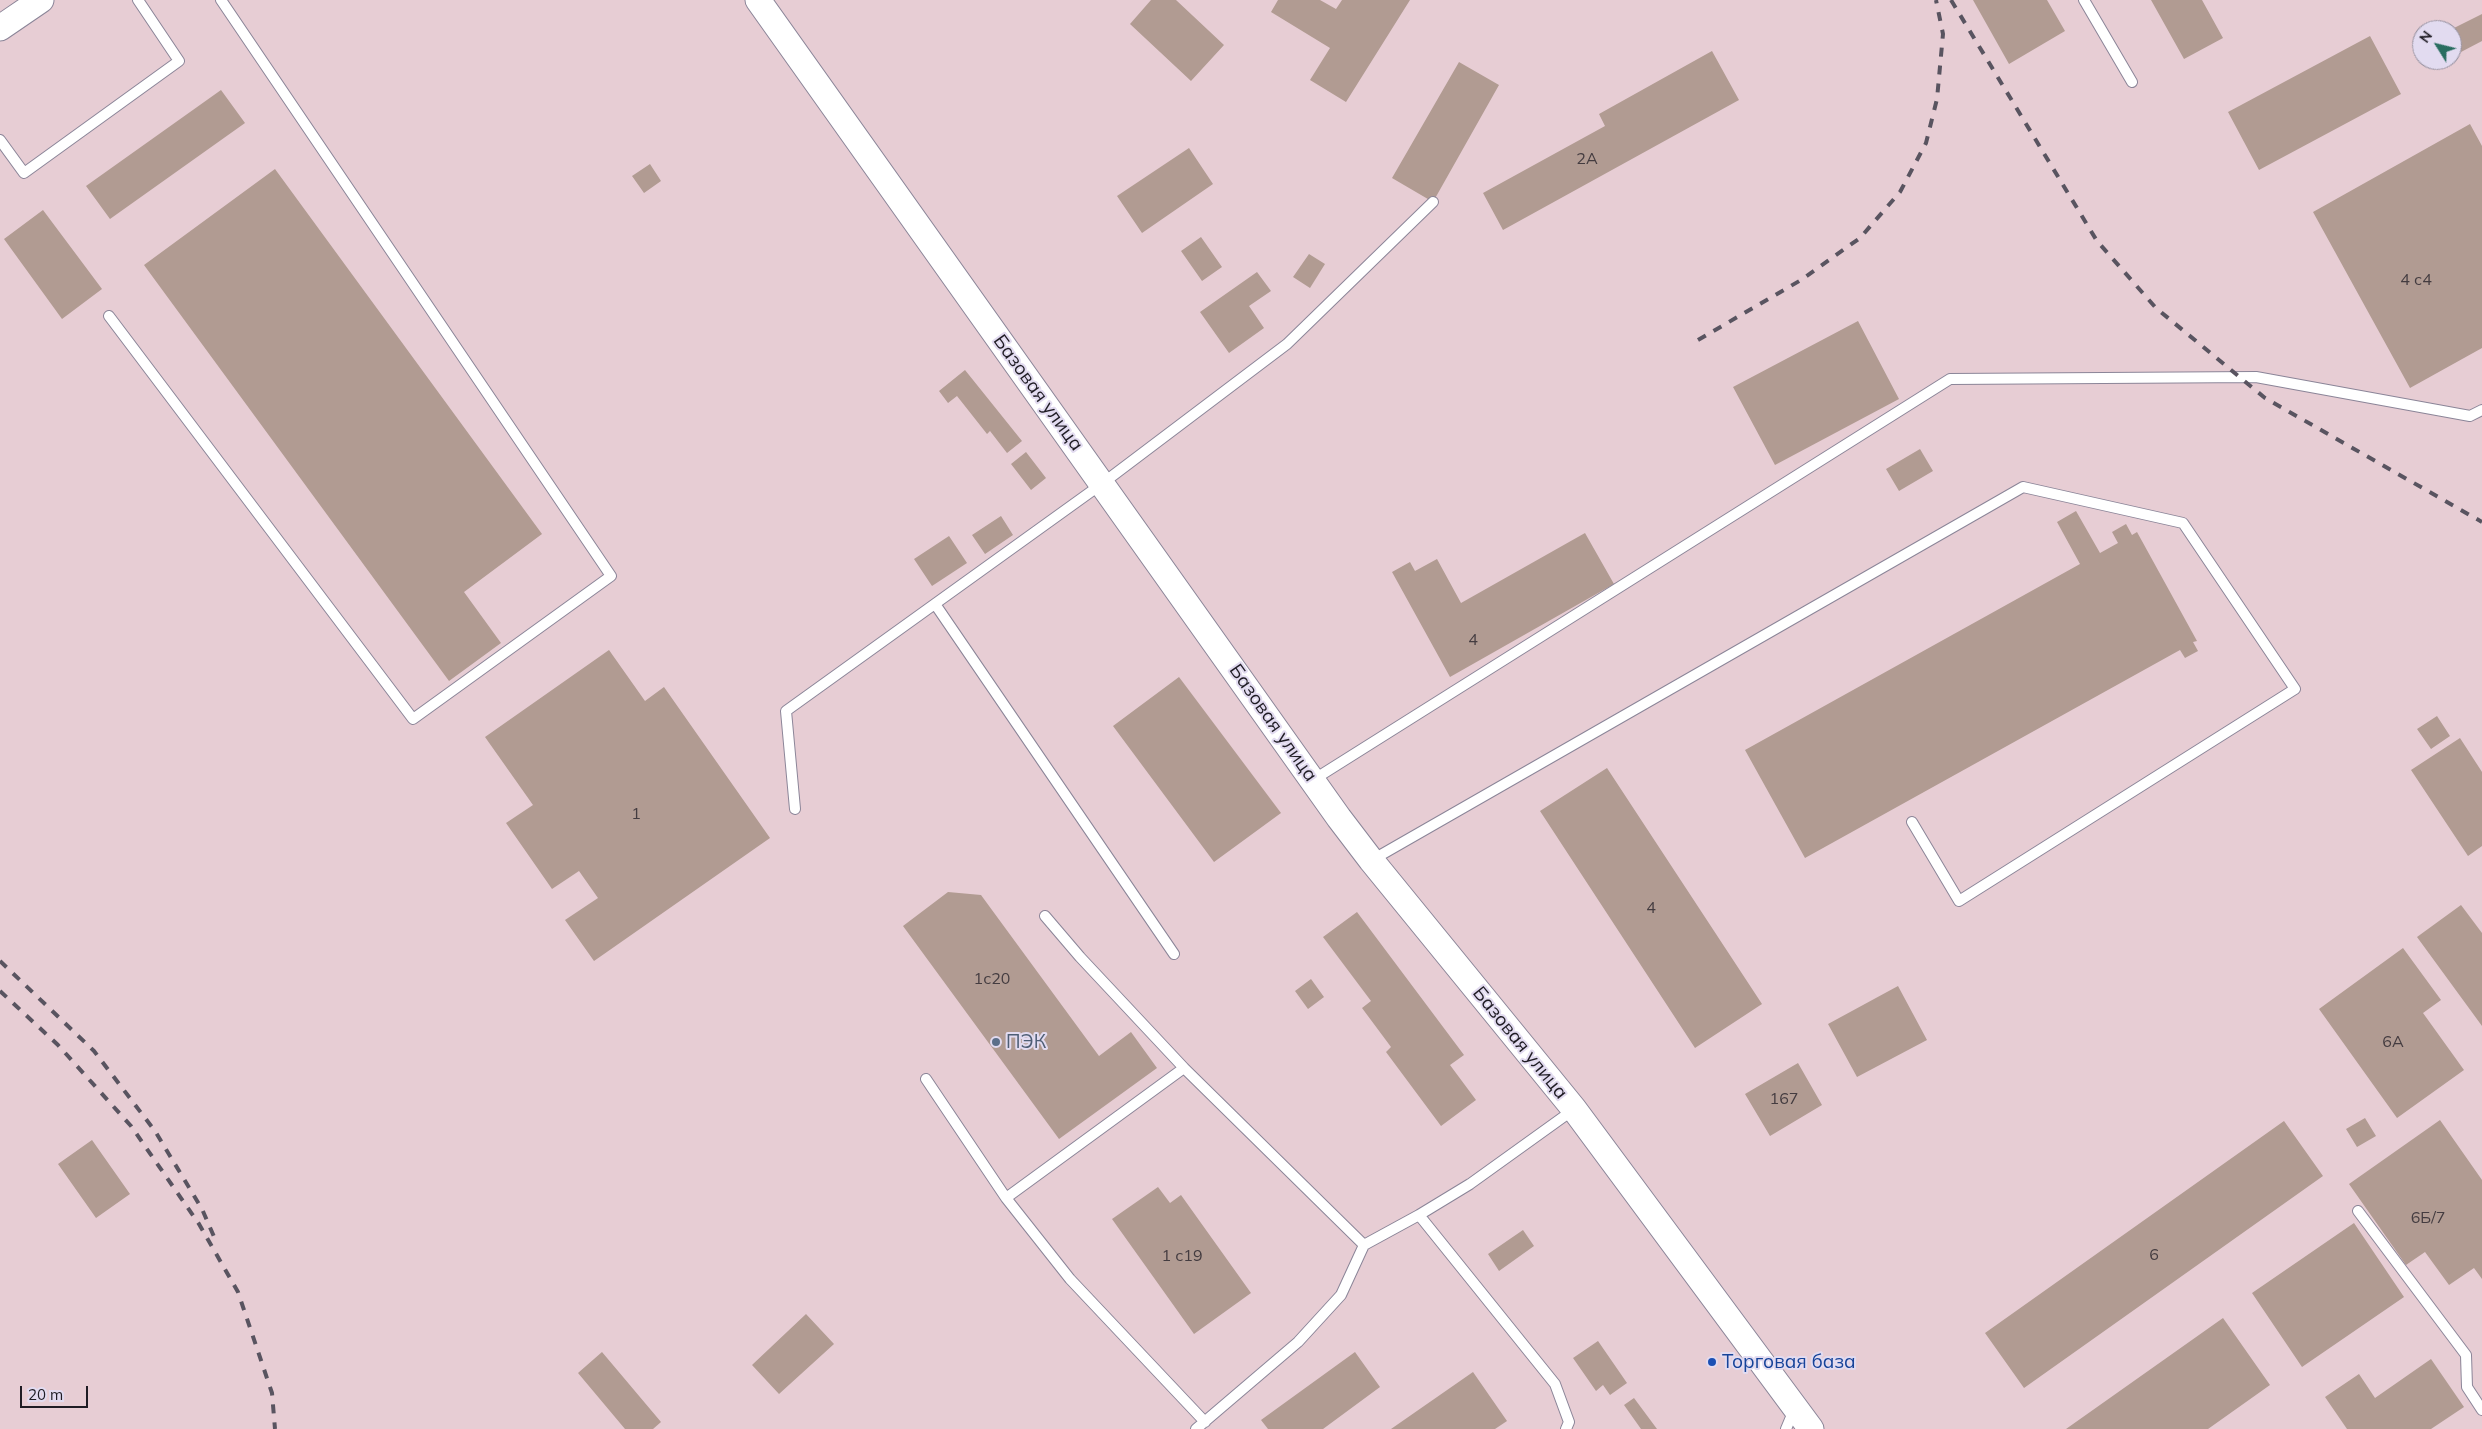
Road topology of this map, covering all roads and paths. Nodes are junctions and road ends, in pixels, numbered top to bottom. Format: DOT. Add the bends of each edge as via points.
graph roads {
  1 [pos="41,0"];
  2 [pos="138,0"];
  3 [pos="222,0"];
  4 [pos="758,0"];
  5 [pos="2084,0"];
  6 [pos="0,28"];
  7 [pos="2132,82"];
  8 [pos="0,140"];
  9 [pos="1433,202"];
  10 [pos="110,316"];
  11 [pos="2482,410"];
  12 [pos="1103,483"];
  13 [pos="935,604"];
  14 [pos="1313,780"];
  15 [pos="795,809"];
  16 [pos="1912,822"];
  17 [pos="1371,860"];
  18 [pos="1045,916"];
  19 [pos="1174,954"];
  20 [pos="1184,1068"];
  21 [pos="926,1079"];
  22 [pos="1574,1109"];
  23 [pos="1006,1198"];
  24 [pos="2358,1211"];
  25 [pos="1419,1215"];
  26 [pos="1364,1245"];
  27 [pos="2482,1410"];
  28 [pos="1791,1418"];
  29 [pos="1205,1422"];
  30 [pos="1196,1429"];
  31 [pos="1566,1429"];
  32 [pos="1811,1429"];
  1 -- 6 [label="street"];
  2 -- 8 [label="lane" via="179,61 24,173"];
  3 -- 10 [label="lane" via="611,576 413,719"];
  4 -- 12 [label="street, Базовая улица"];
  5 -- 7 [label="lane"];
  9 -- 12 [label="lane" via="1287,344"];
  11 -- 14 [label="lane" via="2470,416 2256,377 1950,379"];
  12 -- 13 [label="lane"];
  12 -- 14 [label="street, Базовая улица"];
  13 -- 15 [label="lane" via="786,710"];
  13 -- 19 [label="lane"];
  14 -- 17 [label="street, Базовая улица"];
  16 -- 17 [label="lane" via="1959,901 2294,689 2183,523 2022,487"];
  17 -- 22 [label="street, Базовая улица"];
  18 -- 20 [label="lane"];
  20 -- 23 [label="lane"];
  20 -- 26 [label="lane"];
  21 -- 23 [label="lane"];
  22 -- 25 [label="lane" via="1470,1184"];
  22 -- 28 [label="street, Базовая улица"];
  23 -- 29 [label="lane" via="1070,1279"];
  24 -- 27 [label="lane" via="2466,1355 2467,1387"];
  25 -- 26 [label="lane"];
  25 -- 31 [label="lane" via="1555,1384 1569,1422"];
  26 -- 29 [label="lane" via="1341,1295 1298,1342"];
  28 -- 32 [label="street, Базовая улица"];
  29 -- 30 [label="lane"];
}
